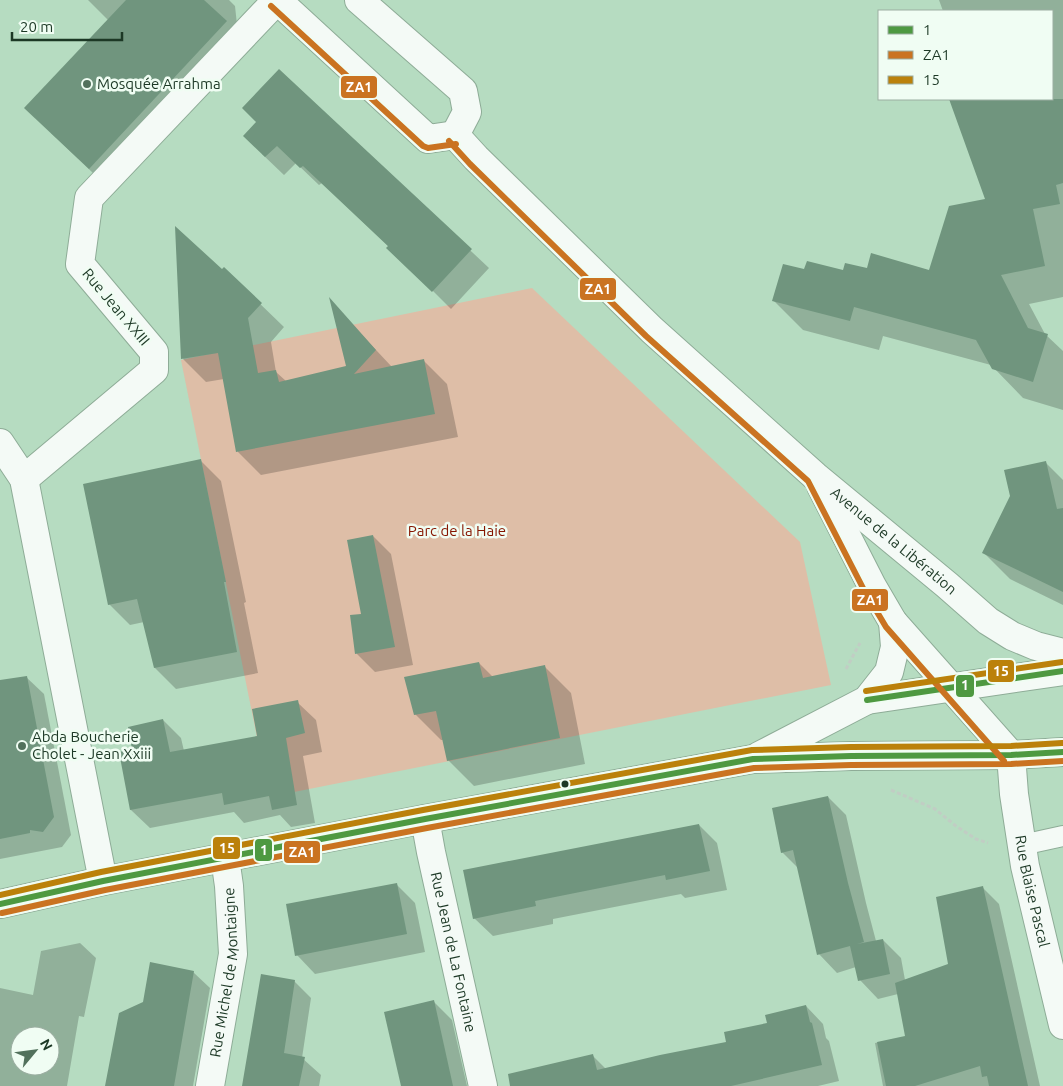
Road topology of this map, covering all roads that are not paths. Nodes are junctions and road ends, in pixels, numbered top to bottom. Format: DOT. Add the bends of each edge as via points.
graph roads {
  1 [pos="277,0"];
  2 [pos="360,0"];
  3 [pos="455,135"];
  4 [pos="0,443"];
  5 [pos="815,476"];
  6 [pos="24,478"];
  7 [pos="893,622"];
  8 [pos="1063,653"];
  9 [pos="1063,671"];
  10 [pos="950,687"];
  11 [pos="867,700"];
  12 [pos="1063,752"];
  13 [pos="1011,755"];
  14 [pos="753,759"];
  15 [pos="425,819"];
  16 [pos="1063,836"];
  17 [pos="1022,845"];
  18 [pos="225,858"];
  19 [pos="102,881"];
  20 [pos="2,902"];
  21 [pos="1063,1025"];
  22 [pos="210,1086"];
  23 [pos="483,1086"];
  1 -- 3 [label="main road" via="428,139"];
  1 -- 6 [label="main road, Rue Jean XXIII" via="89,198 80,264 154,352 154,370"];
  2 -- 3 [label="main road" via="463,91 467,112"];
  3 -- 5 [label="main road" via="652,330"];
  4 -- 6 [label="main road"];
  5 -- 7 [label="main road, Avenue de la Libération"];
  5 -- 8 [label="main road, Avenue de la Libération" via="988,622 1036,646"];
  6 -- 19 [label="main road"];
  7 -- 10 [label="main road, Avenue de la Libération"];
  7 -- 11 [label="main road, Avenue de la Libération" via="895,648 889,672"];
  9 -- 10 [label="main road, Avenue de la Libération"];
  10 -- 11 [label="main road, Avenue de la Libération"];
  10 -- 13 [label="main road, Avenue de la Libération"];
  11 -- 14 [label="main road, Avenue de la Libération"];
  12 -- 13 [label="main road"];
  13 -- 14 [label="main road"];
  13 -- 17 [label="main road, Rue Blaise Pascal"];
  14 -- 15 [label="main road"];
  15 -- 18 [label="main road"];
  15 -- 23 [label="main road, Rue Jean de La Fontaine"];
  16 -- 17 [label="lane"];
  17 -- 21 [label="main road, Rue Blaise Pascal"];
  18 -- 19 [label="main road"];
  18 -- 22 [label="main road, Rue Michel de Montaigne" via="233,954"];
  19 -- 20 [label="main road"];
}
